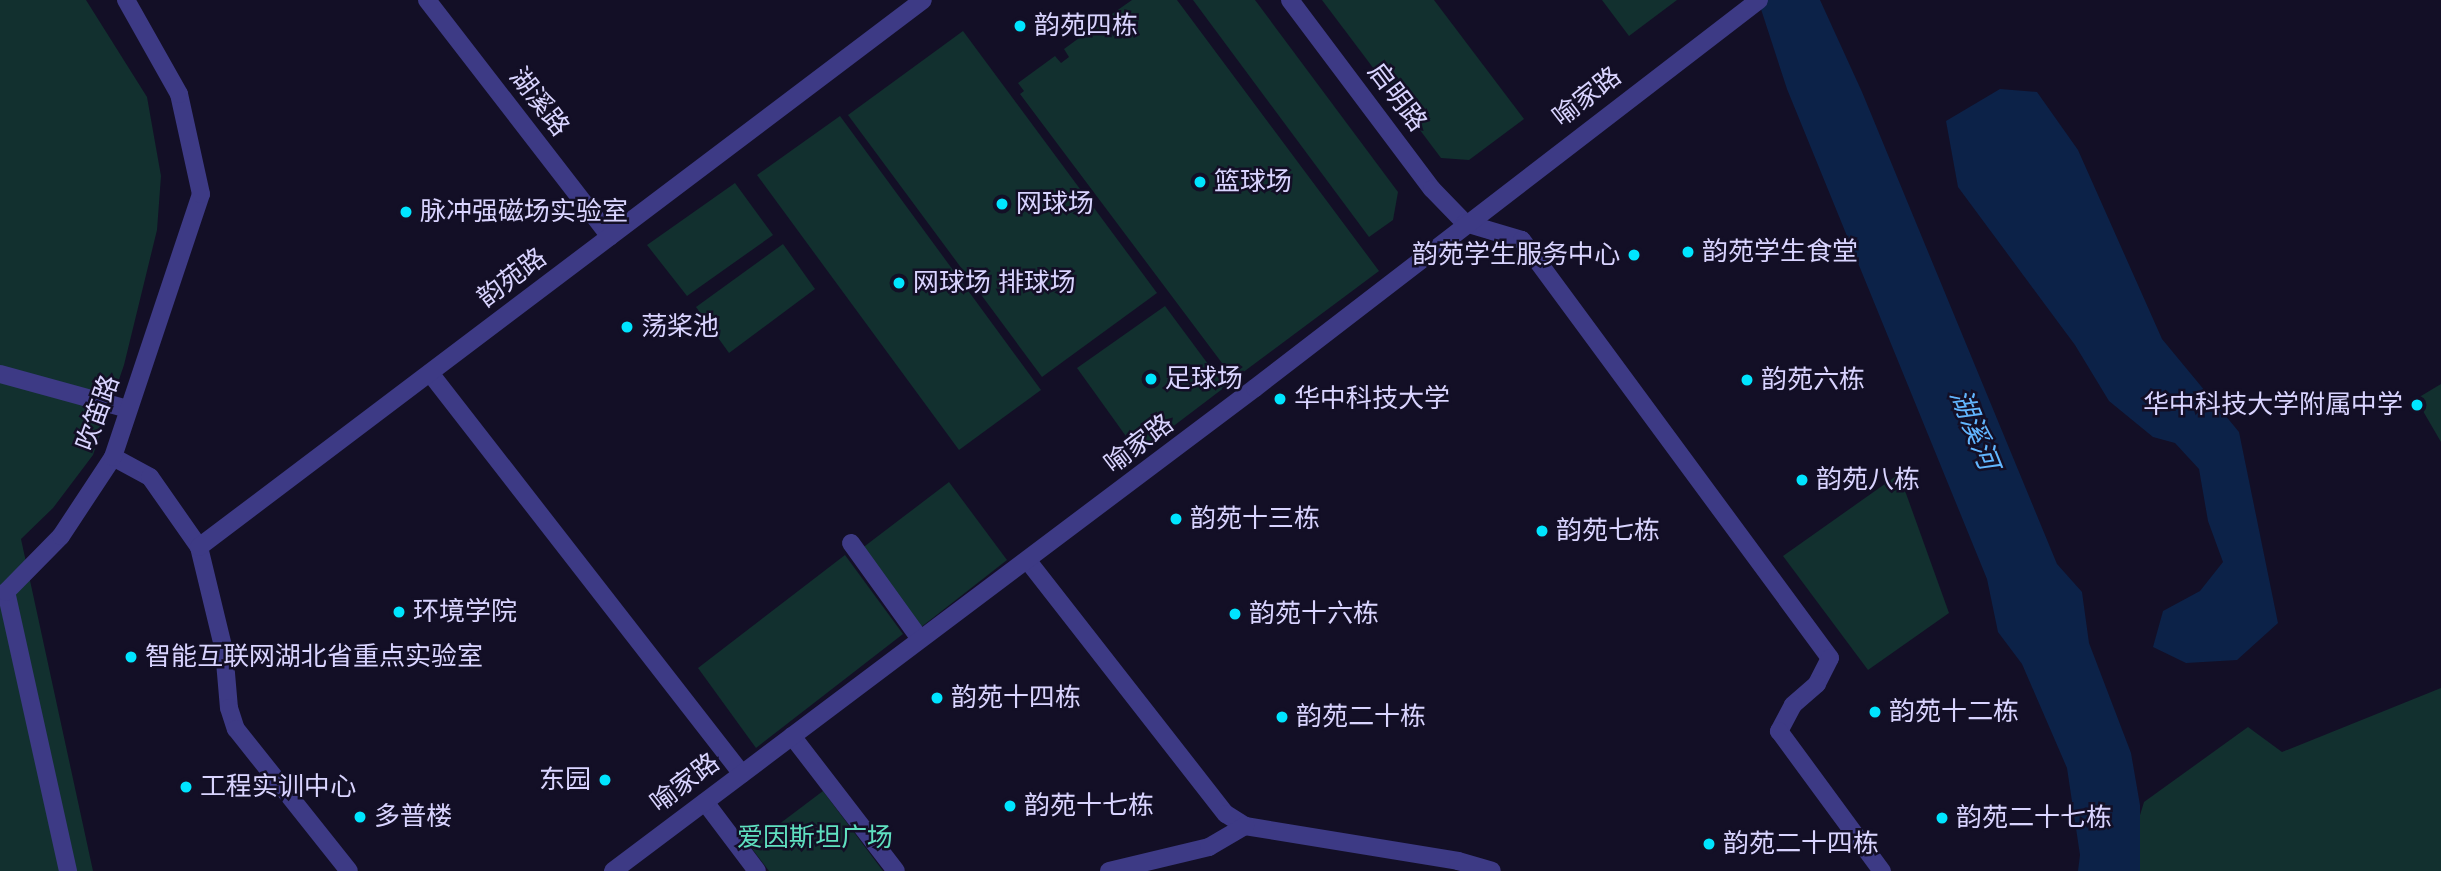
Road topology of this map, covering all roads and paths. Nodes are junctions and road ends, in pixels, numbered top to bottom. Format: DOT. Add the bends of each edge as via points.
graph roads {
  1 [pos="126,0"];
  2 [pos="427,0"];
  3 [pos="923,0"];
  4 [pos="1290,0"];
  5 [pos="1759,0"];
  6 [pos="1465,223"];
  7 [pos="610,237"];
  8 [pos="430,373"];
  9 [pos="0,374"];
  10 [pos="128,410"];
  11 [pos="113,457"];
  12 [pos="851,543"];
  13 [pos="200,547"];
  14 [pos="1028,561"];
  15 [pos="3,593"];
  16 [pos="920,639"];
  17 [pos="792,736"];
  18 [pos="742,774"];
  19 [pos="705,802"];
  20 [pos="1245,826"];
  21 [pos="68,871"];
  22 [pos="349,871"];
  23 [pos="612,871"];
  24 [pos="757,871"];
  25 [pos="896,871"];
  26 [pos="1109,871"];
  27 [pos="1492,871"];
  28 [pos="1882,871"];
  1 -- 10 [label="street, 吹笛路" via="179,94 201,194"];
  2 -- 7 [label="street, 湖溪路"];
  3 -- 7 [label="street, 韵苑路"];
  4 -- 6 [label="street, 启明路" via="1432,189"];
  5 -- 6 [label="street, 喻家路"];
  6 -- 14 [label="street, 喻家路"];
  6 -- 28 [label="street" via="1522,240 1830,658 1818,684 1793,705 1779,731"];
  7 -- 8 [label="street, 韵苑路"];
  8 -- 13 [label="street, 韵苑路"];
  8 -- 18 [label="street"];
  9 -- 10 [label="street"];
  10 -- 11 [label="street, 吹笛路"];
  11 -- 13 [label="street" via="150,477"];
  11 -- 15 [label="street, 吹笛路" via="61,536"];
  12 -- 16 [label="street"];
  13 -- 22 [label="street" via="224,650 229,708 236,729"];
  14 -- 16 [label="street, 喻家路"];
  14 -- 20 [label="street" via="1226,814"];
  15 -- 21 [label="street, 吹笛路"];
  16 -- 17 [label="street, 喻家路"];
  17 -- 18 [label="street, 喻家路"];
  17 -- 25 [label="street"];
  18 -- 19 [label="street, 喻家路"];
  19 -- 23 [label="street, 喻家路"];
  19 -- 24 [label="street"];
  20 -- 26 [label="street" via="1209,847"];
  20 -- 27 [label="street" via="1458,861"];
}
